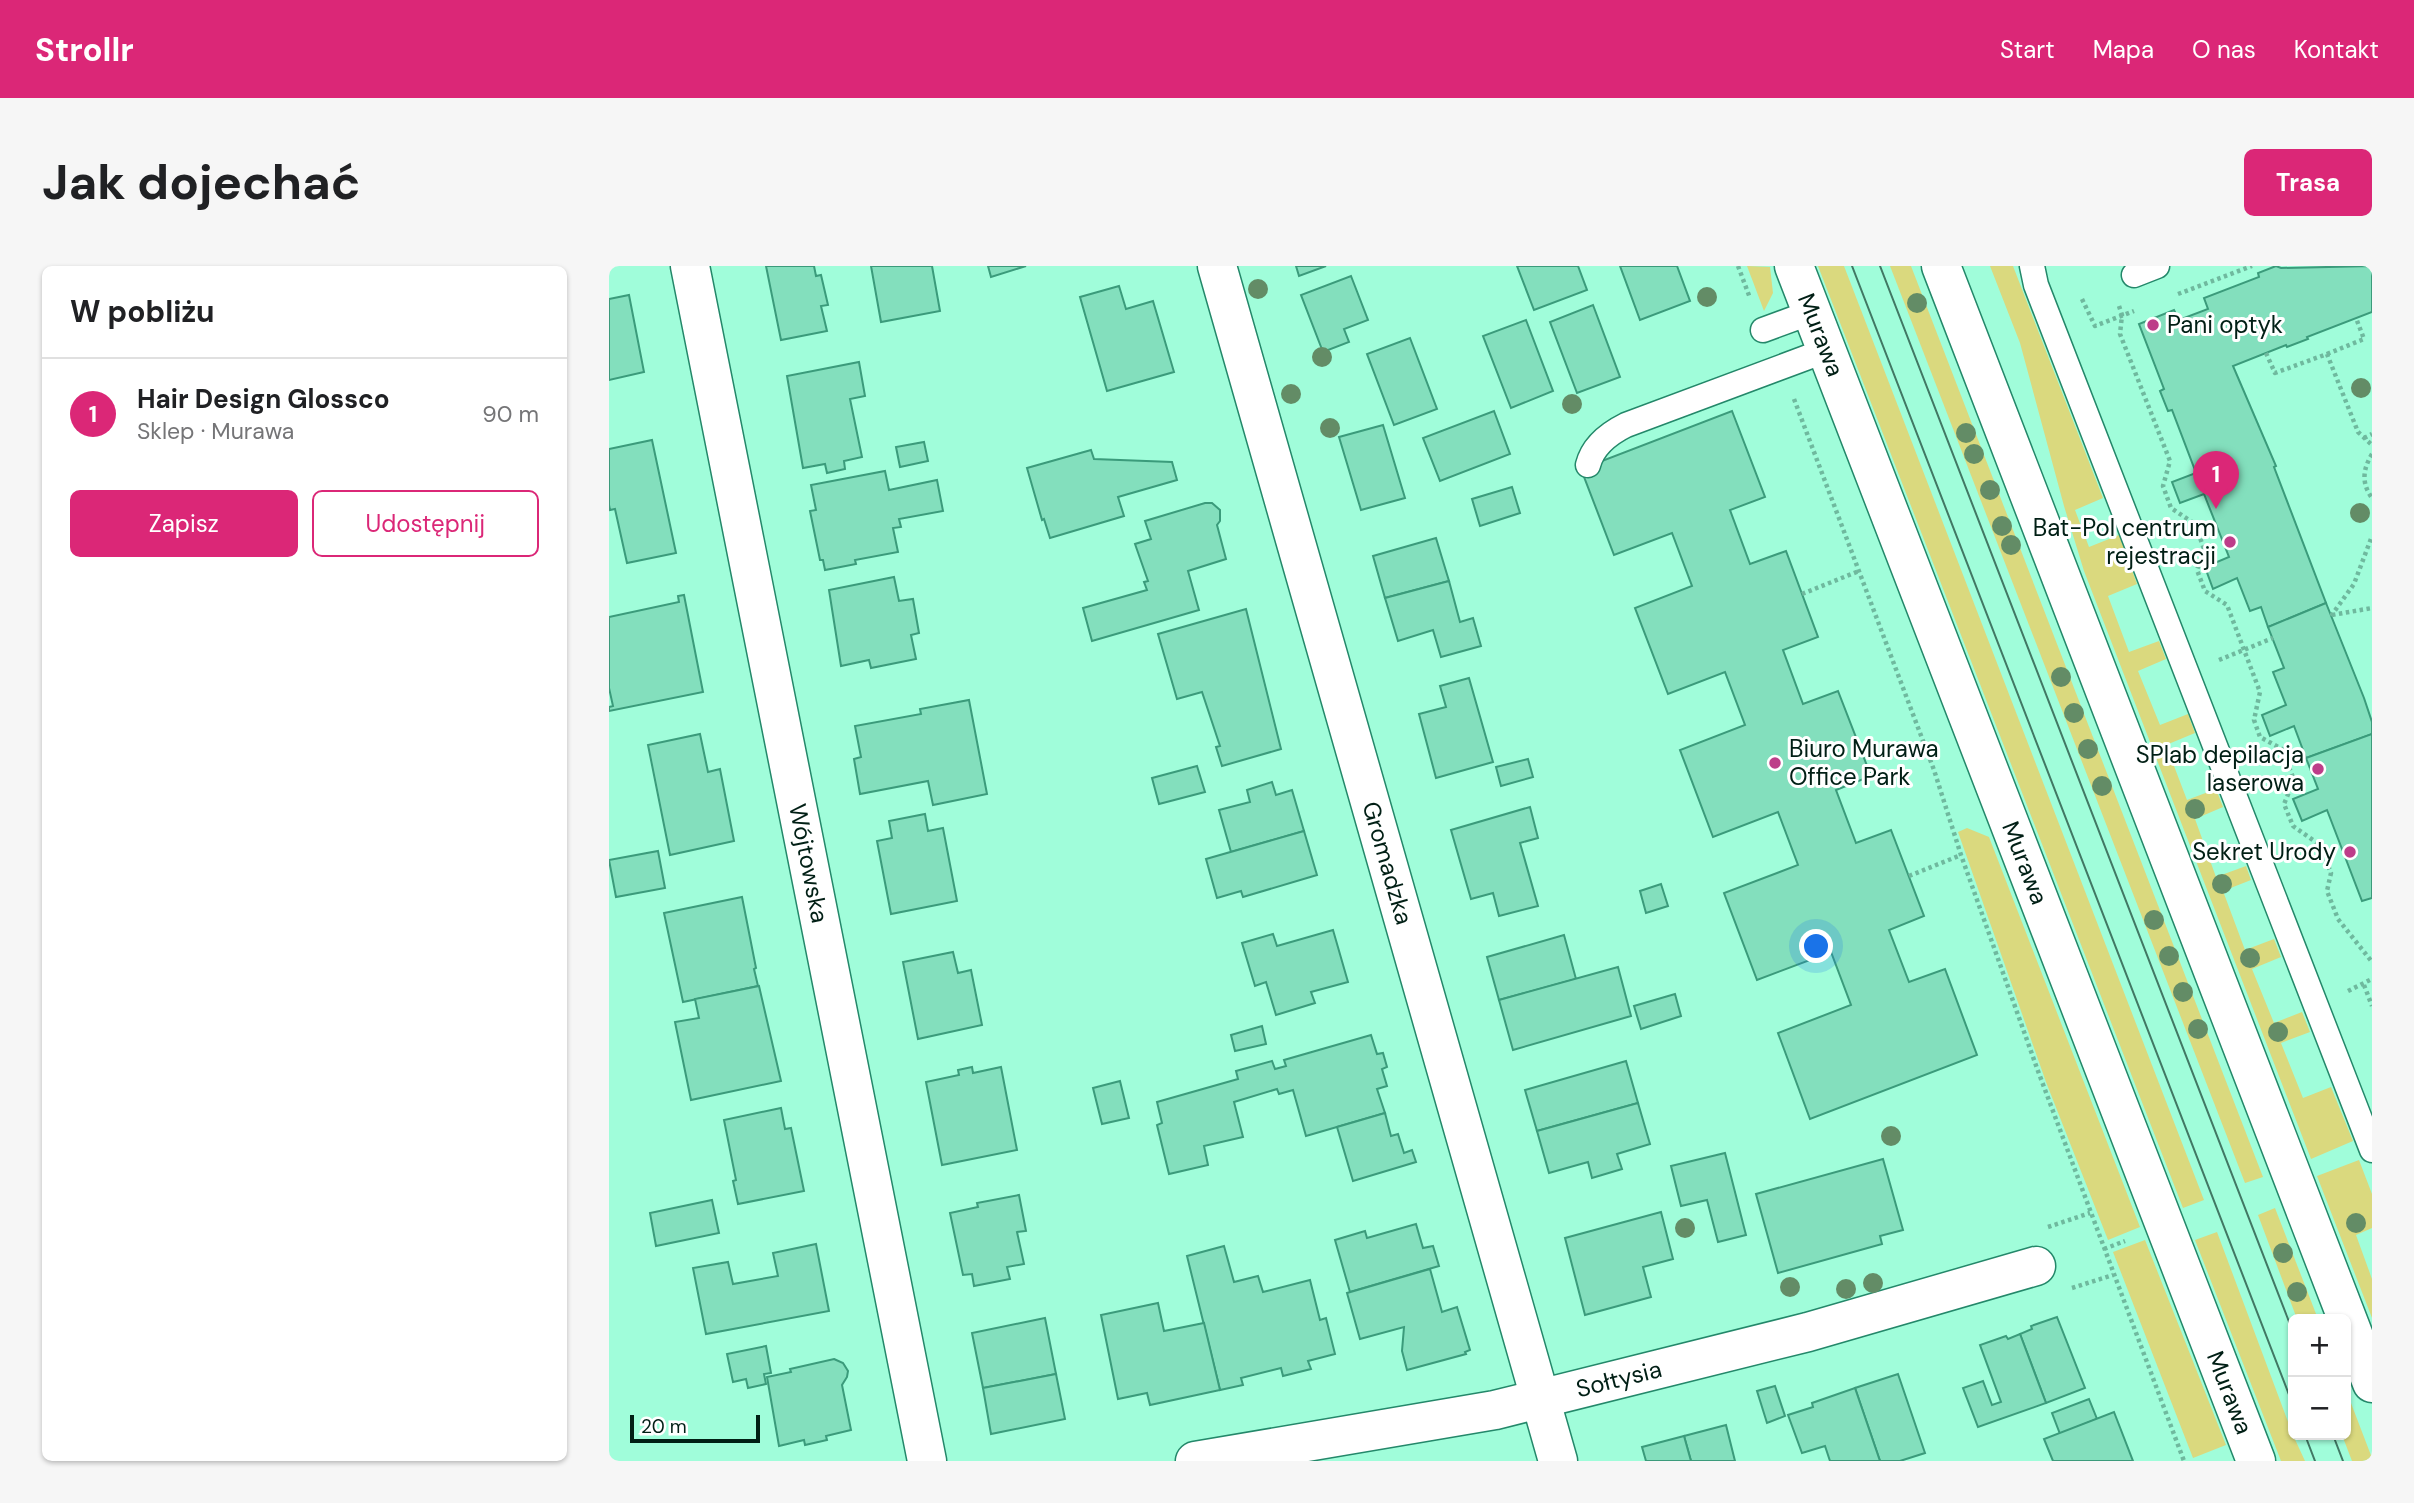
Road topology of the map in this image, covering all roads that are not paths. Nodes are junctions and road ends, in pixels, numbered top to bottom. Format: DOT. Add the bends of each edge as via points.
graph roads {
  1 [pos="690,266"];
  2 [pos="1217,266"];
  3 [pos="1794,266"];
  4 [pos="1941,266"];
  5 [pos="2032,266"];
  6 [pos="1812,312"];
  7 [pos="1763,330"];
  8 [pos="1826,350"];
  9 [pos="1588,465"];
  10 [pos="2372,1150"];
  11 [pos="2036,1266"];
  12 [pos="2372,1383"];
  13 [pos="1541,1399"];
  14 [pos="927,1461"];
  15 [pos="1195,1461"];
  16 [pos="1559,1461"];
  17 [pos="2256,1461"];
  1 -- 14 [label="street, Wójtowska"];
  2 -- 13 [label="street, Gromadzka"];
  3 -- 6 [label="street, Murawa"];
  4 -- 12 [label="street"];
  5 -- 10 [label="lane"];
  6 -- 7 [label="lane"];
  6 -- 8 [label="street, Murawa"];
  8 -- 9 [label="lane" via="1626,425 1605,439"];
  8 -- 17 [label="street, Murawa"];
  11 -- 13 [label="street, Sołtysia" via="1808,1332"];
  13 -- 15 [label="street, Sołtysia"];
  13 -- 16 [label="street, Gromadzka"];
}
